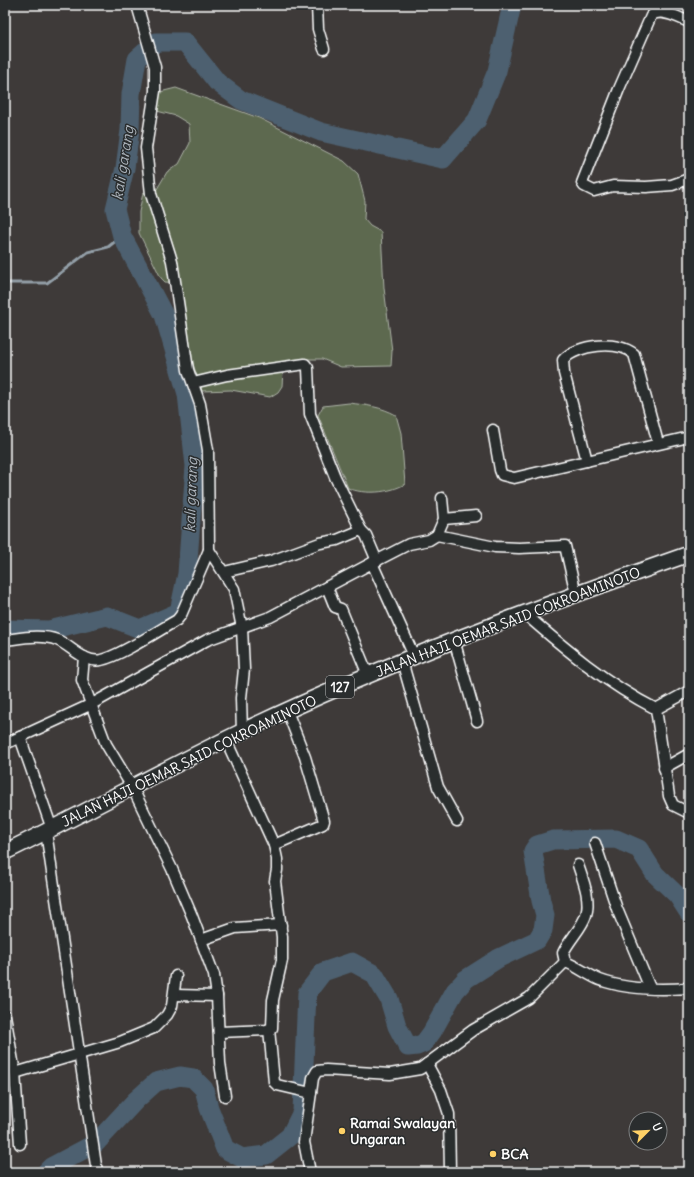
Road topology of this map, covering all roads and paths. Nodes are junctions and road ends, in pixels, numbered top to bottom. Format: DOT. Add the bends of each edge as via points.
graph roads {
  1 [pos="137,5"];
  2 [pos="317,5"];
  3 [pos="689,22"];
  4 [pos="324,49"];
  5 [pos="689,179"];
  6 [pos="193,383"];
  7 [pos="493,430"];
  8 [pos="689,437"];
  9 [pos="658,443"];
  10 [pos="587,461"];
  11 [pos="442,498"];
  12 [pos="476,516"];
  13 [pos="444,519"];
  14 [pos="361,530"];
  15 [pos="437,535"];
  16 [pos="209,550"];
  17 [pos="689,554"];
  18 [pos="375,562"];
  19 [pos="224,572"];
  20 [pos="327,587"];
  21 [pos="576,594"];
  22 [pos="524,613"];
  23 [pos="242,628"];
  24 [pos="5,640"];
  25 [pos="454,640"];
  26 [pos="84,657"];
  27 [pos="408,658"];
  28 [pos="368,676"];
  29 [pos="689,691"];
  30 [pos="92,704"];
  31 [pos="656,709"];
  32 [pos="287,711"];
  33 [pos="477,721"];
  34 [pos="242,732"];
  35 [pos="20,737"];
  36 [pos="226,740"];
  37 [pos="5,744"];
  38 [pos="689,754"];
  39 [pos="664,768"];
  40 [pos="132,787"];
  41 [pos="689,813"];
  42 [pos="457,821"];
  43 [pos="49,831"];
  44 [pos="595,843"];
  45 [pos="274,845"];
  46 [pos="5,852"];
  47 [pos="578,865"];
  48 [pos="281,924"];
  49 [pos="201,940"];
  50 [pos="564,962"];
  51 [pos="176,976"];
  52 [pos="650,988"];
  53 [pos="689,988"];
  54 [pos="175,994"];
  55 [pos="217,996"];
  56 [pos="5,1015"];
  57 [pos="270,1029"];
  58 [pos="219,1032"];
  59 [pos="78,1053"];
  60 [pos="427,1064"];
  61 [pos="15,1073"];
  62 [pos="311,1092"];
  63 [pos="225,1096"];
  64 [pos="20,1144"];
  65 [pos="98,1172"];
  66 [pos="310,1172"];
  67 [pos="450,1172"];
  1 -- 6 [label="street" via="155,66 156,85 146,148 148,174 154,207 172,261 188,370"];
  2 -- 4 [label="street" via="318,29"];
  3 -- 5 [label="street" via="661,12 651,16 582,183 594,191 613,186 672,186"];
  6 -- 14 [label="street" via="227,375 305,364 308,368 310,414 335,477"];
  6 -- 16 [label="street" via="208,450"];
  7 -- 10 [label="street" via="500,470 507,478"];
  8 -- 9 [label="street"];
  9 -- 10 [label="street"];
  9 -- 10 [label="street" via="634,354 621,348 602,346 575,350 564,360 564,373"];
  11 -- 13 [label="street"];
  12 -- 13 [label="street"];
  13 -- 15 [label="street"];
  14 -- 18 [label="street" via="366,535"];
  14 -- 19 [label="street" via="271,561"];
  15 -- 18 [label="street" via="429,540 409,544"];
  15 -- 21 [label="street" via="495,547 565,546"];
  16 -- 19 [label="street"];
  16 -- 26 [label="street" via="191,595 176,620 100,661"];
  17 -- 21 [label="main road, JALAN HAJI OEMAR SAID COKROAMINOTO / 127"];
  18 -- 20 [label="street"];
  18 -- 27 [label="street"];
  19 -- 23 [label="street" via="234,589"];
  20 -- 23 [label="street" via="270,617"];
  20 -- 28 [label="street" via="335,607 341,609"];
  21 -- 22 [label="main road, JALAN HAJI OEMAR SAID COKROAMINOTO / 127"];
  22 -- 25 [label="main road, JALAN HAJI OEMAR SAID COKROAMINOTO / 127"];
  22 -- 31 [label="street" via="598,673 626,693"];
  23 -- 30 [label="street" via="207,640"];
  23 -- 34 [label="street"];
  24 -- 26 [label="street" via="42,637 57,640"];
  25 -- 27 [label="main road, JALAN HAJI OEMAR SAID COKROAMINOTO / 127"];
  25 -- 33 [label="street"];
  26 -- 30 [label="street" via="82,680"];
  27 -- 28 [label="main road, JALAN HAJI OEMAR SAID COKROAMINOTO / 127"];
  27 -- 42 [label="street" via="438,787"];
  28 -- 32 [label="main road, JALAN HAJI OEMAR SAID COKROAMINOTO / 127"];
  29 -- 31 [label="street"];
  30 -- 35 [label="street"];
  30 -- 40 [label="street" via="106,744"];
  31 -- 39 [label="street"];
  32 -- 34 [label="main road, JALAN HAJI OEMAR SAID COKROAMINOTO / 127"];
  32 -- 45 [label="street" via="305,757 324,821 323,824"];
  34 -- 36 [label="main road, JALAN HAJI OEMAR SAID COKROAMINOTO / 127"];
  35 -- 37 [label="street"];
  35 -- 43 [label="street"];
  36 -- 40 [label="main road, JALAN HAJI OEMAR SAID COKROAMINOTO / 127"];
  36 -- 45 [label="street"];
  38 -- 39 [label="street"];
  39 -- 41 [label="street" via="673,804"];
  40 -- 43 [label="main road, JALAN HAJI OEMAR SAID COKROAMINOTO / 127"];
  40 -- 49 [label="street" via="172,869"];
  43 -- 46 [label="main road, JALAN HAJI OEMAR SAID COKROAMINOTO / 127"];
  43 -- 59 [label="street"];
  44 -- 52 [label="street" via="617,909"];
  45 -- 48 [label="street" via="277,859 275,881"];
  47 -- 50 [label="street" via="588,903 586,915 563,952"];
  48 -- 49 [label="street" via="235,928"];
  48 -- 57 [label="street" via="282,960 273,1000 273,1026"];
  49 -- 55 [label="street" via="214,975"];
  50 -- 52 [label="street" via="602,980"];
  50 -- 60 [label="street" via="529,998 473,1030"];
  51 -- 54 [label="street"];
  52 -- 53 [label="street"];
  54 -- 55 [label="street"];
  54 -- 59 [label="street" via="167,1015 154,1028 120,1042"];
  55 -- 58 [label="street"];
  56 -- 61 [label="street"];
  57 -- 58 [label="street"];
  57 -- 62 [label="street" via="274,1082"];
  58 -- 63 [label="street"];
  59 -- 61 [label="street"];
  59 -- 65 [label="street"];
  60 -- 62 [label="street" via="416,1070 390,1074 320,1070 313,1078"];
  60 -- 67 [label="street" via="441,1090 449,1114"];
  61 -- 64 [label="street"];
  62 -- 66 [label="street" via="304,1142"];
}
